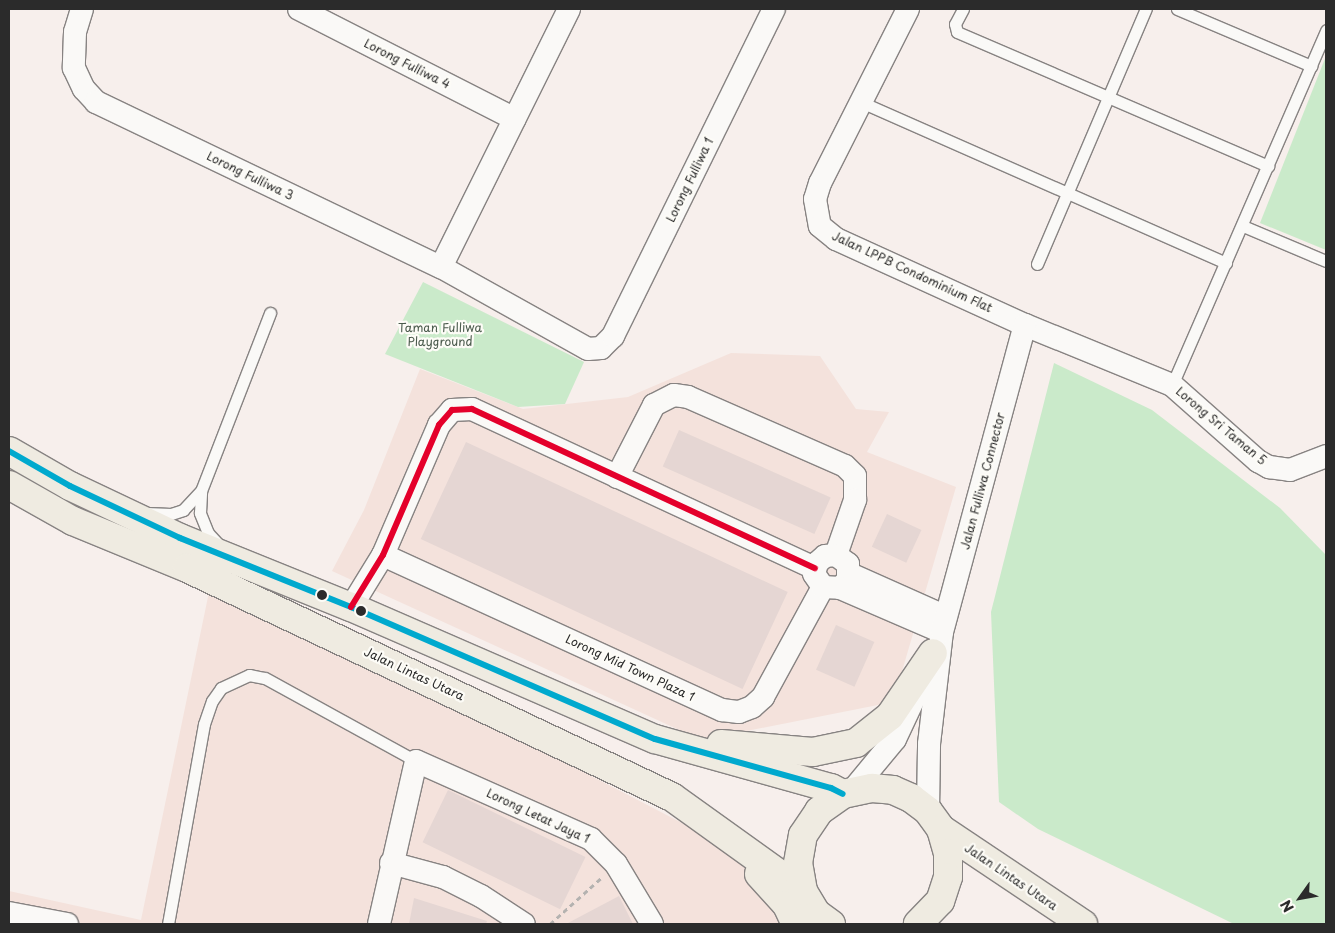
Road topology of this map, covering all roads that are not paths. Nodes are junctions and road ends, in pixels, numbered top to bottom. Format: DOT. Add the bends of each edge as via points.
graph roads {
  1 [pos="82,9"];
  2 [pos="299,9"];
  3 [pos="569,9"];
  4 [pos="774,9"];
  5 [pos="908,9"];
  6 [pos="962,9"];
  7 [pos="1146,9"];
  8 [pos="1177,9"];
  9 [pos="1326,30"];
  10 [pos="1311,66"];
  11 [pos="1108,97"];
  12 [pos="861,102"];
  13 [pos="515,119"];
  14 [pos="1268,166"];
  15 [pos="1068,193"];
  16 [pos="1243,226"];
  17 [pos="1326,261"];
  18 [pos="1226,263"];
  19 [pos="1037,264"];
  20 [pos="440,267"];
  21 [pos="270,313"];
  22 [pos="1025,325"];
  23 [pos="601,348"];
  24 [pos="1172,385"];
  25 [pos="9,451"];
  26 [pos="1326,456"];
  27 [pos="617,477"];
  28 [pos="9,485"];
  29 [pos="201,491"];
  30 [pos="124,512"];
  31 [pos="383,555"];
  32 [pos="236,561"];
  33 [pos="832,579"];
  34 [pos="351,607"];
  35 [pos="941,634"];
  36 [pos="654,739"];
  37 [pos="416,761"];
  38 [pos="848,792"];
  39 [pos="934,820"];
  40 [pos="391,863"];
  41 [pos="9,913"];
  42 [pos="813,915"];
  43 [pos="67,924"];
  44 [pos="168,924"];
  45 [pos="379,924"];
  46 [pos="524,924"];
  47 [pos="652,924"];
  48 [pos="918,924"];
  49 [pos="1083,924"];
  1 -- 20 [label="street, Lorong Fulliwa 3" via="74,32 74,68 84,89 96,102"];
  2 -- 13 [label="street, Lorong Fulliwa 4"];
  3 -- 13 [label="street"];
  4 -- 23 [label="street, Lorong Fulliwa 1" via="613,336"];
  5 -- 12 [label="street, Jalan LPPB Condominium Flat"];
  6 -- 11 [label="lane" via="955,24 957,32"];
  7 -- 11 [label="lane"];
  8 -- 10 [label="lane"];
  9 -- 10 [label="lane"];
  10 -- 14 [label="lane"];
  11 -- 14 [label="lane"];
  11 -- 15 [label="lane"];
  12 -- 15 [label="lane"];
  12 -- 22 [label="street, Jalan LPPB Condominium Flat" via="820,183 815,199 820,226 836,239"];
  13 -- 20 [label="street"];
  14 -- 16 [label="lane"];
  15 -- 18 [label="lane"];
  15 -- 19 [label="lane"];
  16 -- 17 [label="lane"];
  16 -- 18 [label="lane"];
  18 -- 24 [label="lane"];
  20 -- 23 [label="street, Lorong Fulliwa 3" via="577,344 588,349"];
  21 -- 29 [label="lane"];
  22 -- 24 [label="street, Jalan LPPB Condominium Flat"];
  22 -- 35 [label="street, Jalan Fulliwa Connector"];
  24 -- 26 [label="street, Lorong Sri Taman 5" via="1258,461 1269,467 1290,470"];
  25 -- 30 [label="main road"];
  27 -- 31 [label="street" via="472,409 452,410 439,425"];
  27 -- 33 [label="street"];
  27 -- 33 [label="street" via="654,405 674,395 688,397 845,466 854,476 855,500 836,555 820,559"];
  28 -- 42 [label="main road, Jalan Lintas Utara" via="73,521 187,568 672,797"];
  29 -- 30 [label="lane" via="177,512"];
  29 -- 32 [label="lane" via="200,513 208,534"];
  30 -- 32 [label="main road"];
  31 -- 33 [label="street, Lorong Mid Town Plaza 1" via="722,710 738,712 752,707 763,697"];
  31 -- 34 [label="street"];
  32 -- 34 [label="main road"];
  33 -- 35 [label="street"];
  34 -- 36 [label="main road"];
  35 -- 36 [label="main road" via="890,716 871,734 842,747 813,752"];
  35 -- 38 [label="street, Jalan Fulliwa Connector" via="899,731"];
  35 -- 39 [label="street, Jalan Fulliwa Connector" via="928,744"];
  36 -- 38 [label="main road"];
  37 -- 40 [label="street"];
  37 -- 44 [label="lane" via="265,678 249,675 221,688 204,724"];
  37 -- 47 [label="street, Lorong Letat Jaya 1" via="592,839 616,864"];
  38 -- 39 [label="main road, Jalan Lintas Utara" via="872,788 893,790 911,798"];
  38 -- 42 [label="main road" via="819,810 803,835 798,863"];
  39 -- 48 [label="main road" via="948,853 948,878 940,901"];
  39 -- 49 [label="main road, Jalan Lintas Utara"];
  40 -- 45 [label="street"];
  40 -- 46 [label="street" via="443,877 481,896"];
  41 -- 43 [label="street"];
}
